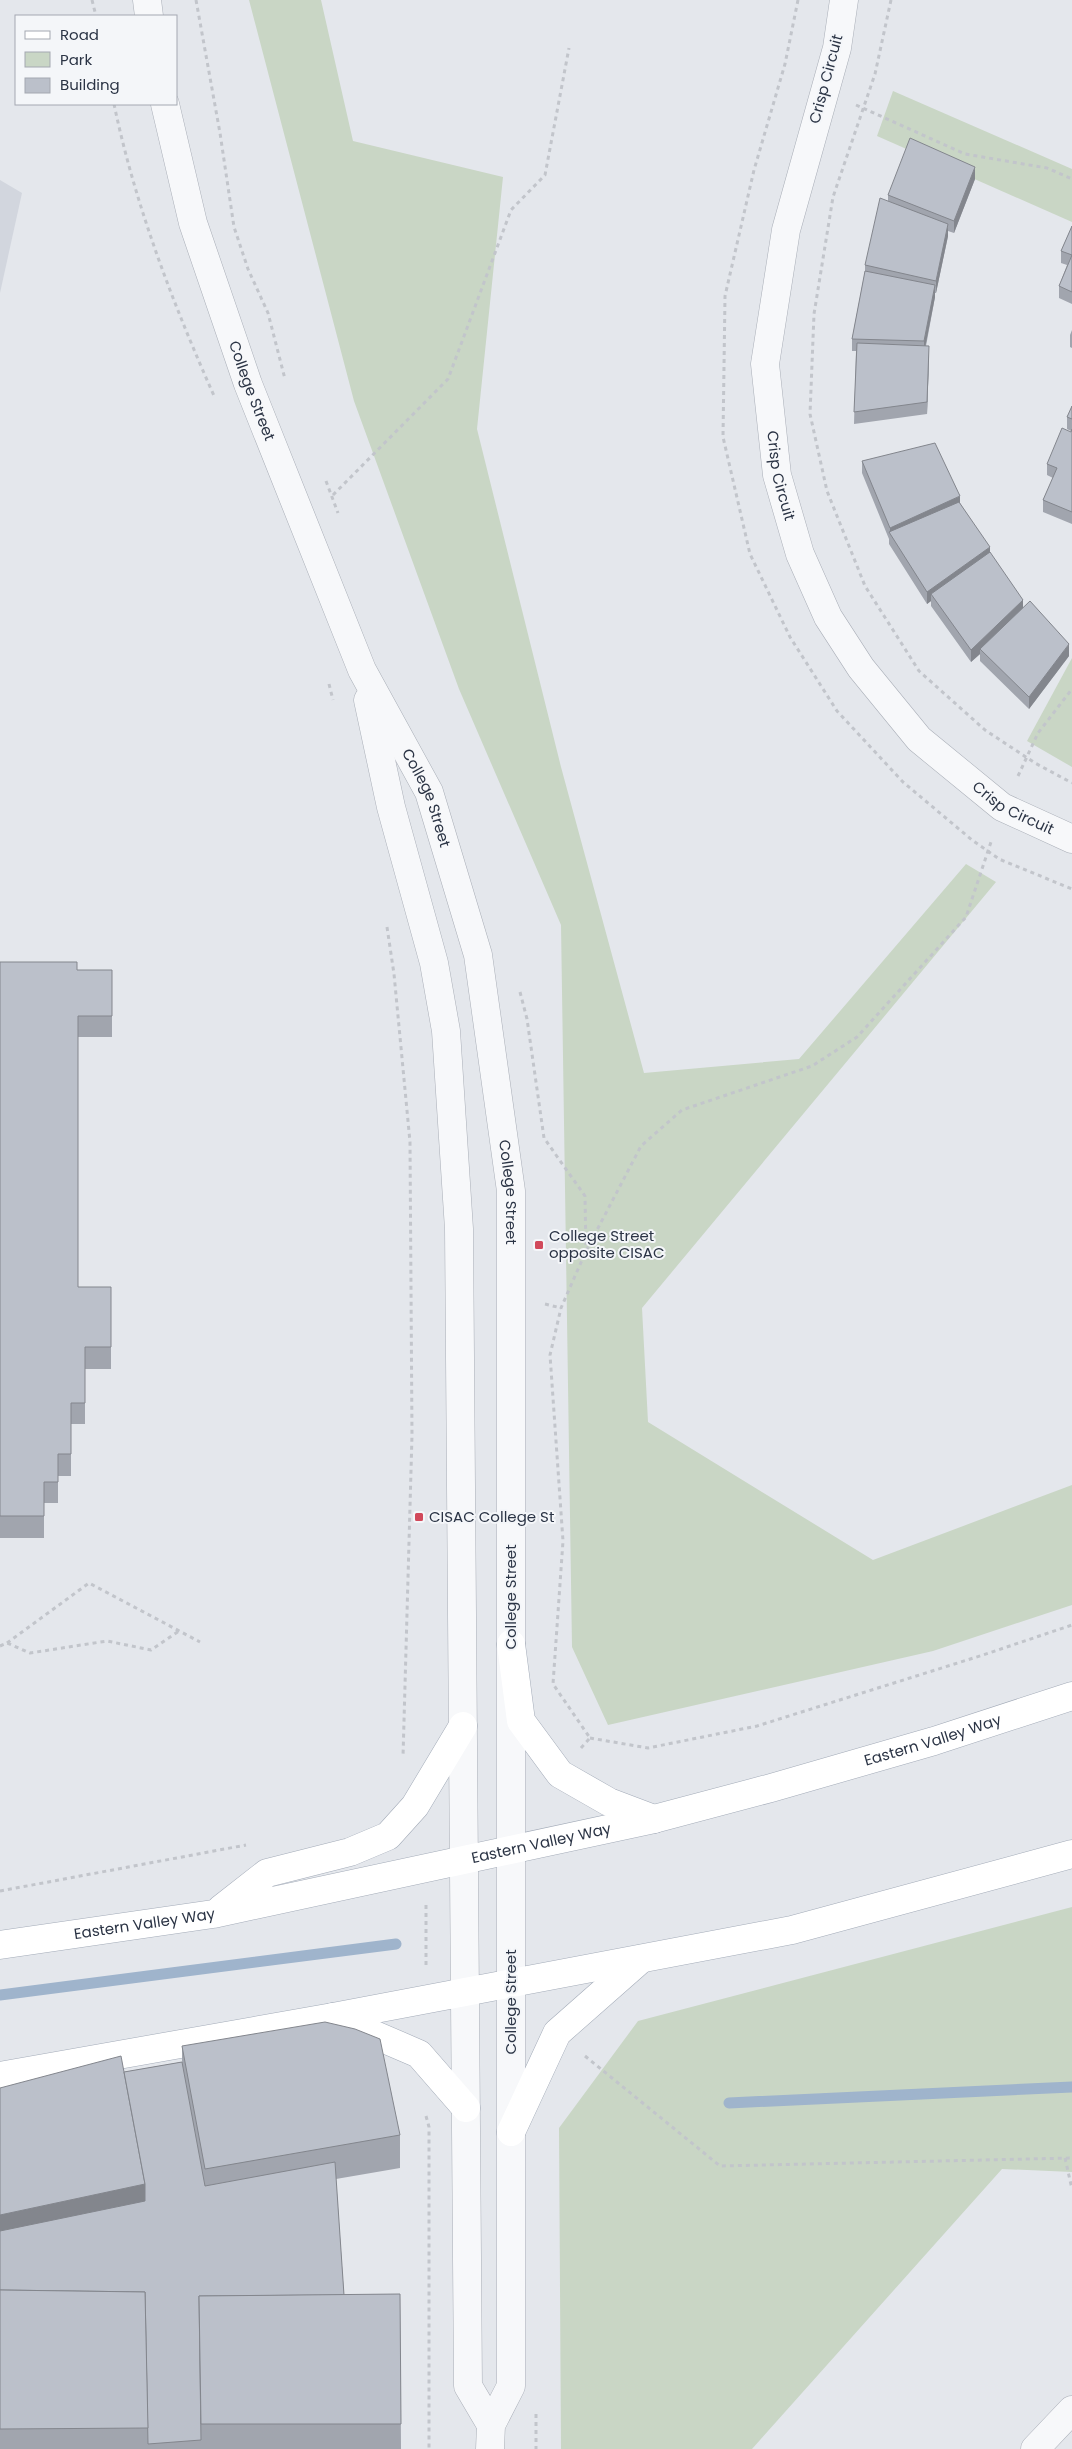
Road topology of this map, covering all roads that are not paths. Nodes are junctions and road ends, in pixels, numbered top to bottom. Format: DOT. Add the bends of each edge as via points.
graph roads {
  1 [pos="147,0"];
  2 [pos="844,0"];
  3 [pos="149,15"];
  4 [pos="165,105"];
  5 [pos="362,670"];
  6 [pos="1072,840"];
  7 [pos="511,1644"];
  8 [pos="1072,1696"];
  9 [pos="463,1726"];
  10 [pos="654,1819"];
  11 [pos="511,1850"];
  12 [pos="1072,1854"];
  13 [pos="464,1860"];
  14 [pos="214,1914"];
  15 [pos="0,1945"];
  16 [pos="643,1958"];
  17 [pos="511,1983"];
  18 [pos="465,1992"];
  19 [pos="333,2017"];
  20 [pos="0,2076"];
  21 [pos="466,2108"];
  22 [pos="511,2132"];
  23 [pos="1072,2410"];
  24 [pos="490,2437"];
  25 [pos="1035,2449"];
  1 -- 3 [label="street"];
  2 -- 6 [label="street, Crisp Circuit" via="837,48 786,230 765,364 777,475 800,554 824,608 861,668 919,739 1002,807"];
  4 -- 5 [label="street, College Street" via="193,223 248,384"];
  5 -- 7 [label="street, College Street" via="429,792 478,955 490,1029 511,1191"];
  5 -- 9 [label="street, College Street" via="392,807 434,963 446,1031 459,1229"];
  7 -- 10 [label="main road" via="521,1721 560,1774 608,1802"];
  7 -- 11 [label="street, College Street"];
  8 -- 10 [label="main road, Eastern Valley Way" via="924,1744"];
  9 -- 13 [label="street, College Street"];
  9 -- 14 [label="main road" via="415,1806 388,1836 350,1852 267,1873"];
  10 -- 11 [label="main road, Eastern Valley Way"];
  11 -- 13 [label="main road, Eastern Valley Way"];
  11 -- 17 [label="street, College Street"];
  12 -- 16 [label="main road" via="792,1930"];
  13 -- 14 [label="main road, Eastern Valley Way"];
  13 -- 18 [label="street, College Street"];
  14 -- 15 [label="main road, Eastern Valley Way"];
  16 -- 17 [label="main road"];
  16 -- 22 [label="main road" via="557,2033"];
  17 -- 18 [label="main road"];
  17 -- 22 [label="street, College Street"];
  18 -- 19 [label="main road"];
  18 -- 21 [label="street, College Street"];
  19 -- 20 [label="main road"];
  19 -- 21 [label="main road" via="419,2054"];
  21 -- 24 [label="street, College Street" via="468,2386"];
  22 -- 24 [label="street, College Street" via="511,2386"];
  23 -- 25 [label="street"];
}
